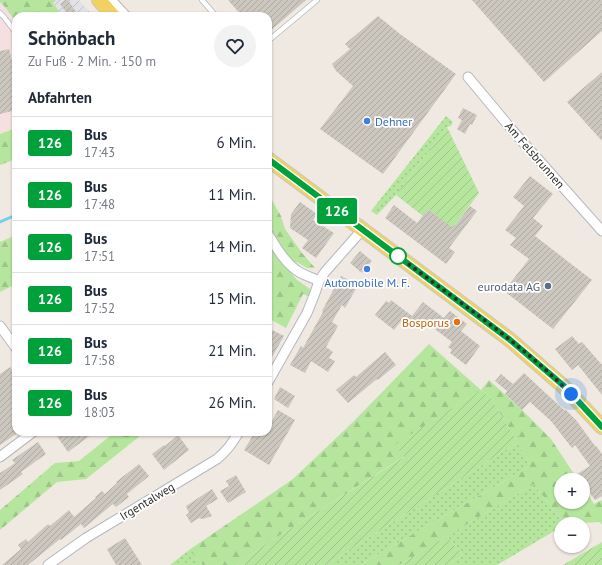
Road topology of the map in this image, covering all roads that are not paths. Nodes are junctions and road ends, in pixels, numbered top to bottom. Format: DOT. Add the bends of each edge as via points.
graph roads {
  1 [pos="100,0"];
  2 [pos="111,0"];
  3 [pos="202,0"];
  4 [pos="317,0"];
  5 [pos="110,12"];
  6 [pos="122,12"];
  7 [pos="212,12"];
  8 [pos="0,13"];
  9 [pos="12,28"];
  10 [pos="272,38"];
  11 [pos="468,77"];
  12 [pos="272,163"];
  13 [pos="362,230"];
  14 [pos="602,231"];
  15 [pos="272,240"];
  16 [pos="319,281"];
  17 [pos="0,326"];
  18 [pos="12,342"];
  19 [pos="272,375"];
  20 [pos="602,427"];
  21 [pos="28,436"];
  22 [pos="237,436"];
  23 [pos="0,456"];
  24 [pos="48,565"];
  1 -- 5 [label="main road"];
  2 -- 6 [label="street"];
  3 -- 7 [label="lane"];
  4 -- 10 [label="lane"];
  8 -- 9 [label="lane"];
  11 -- 14 [label="street, Am Felsbrunnen"];
  12 -- 13 [label="main road"];
  13 -- 16 [label="street"];
  13 -- 20 [label="main road" via="509,339 564,386"];
  15 -- 16 [label="street" via="295,270"];
  16 -- 19 [label="street" via="307,313"];
  17 -- 18 [label="street"];
  21 -- 23 [label="street"];
  22 -- 24 [label="street, Irgentalweg" via="226,452 86,538"];
}
